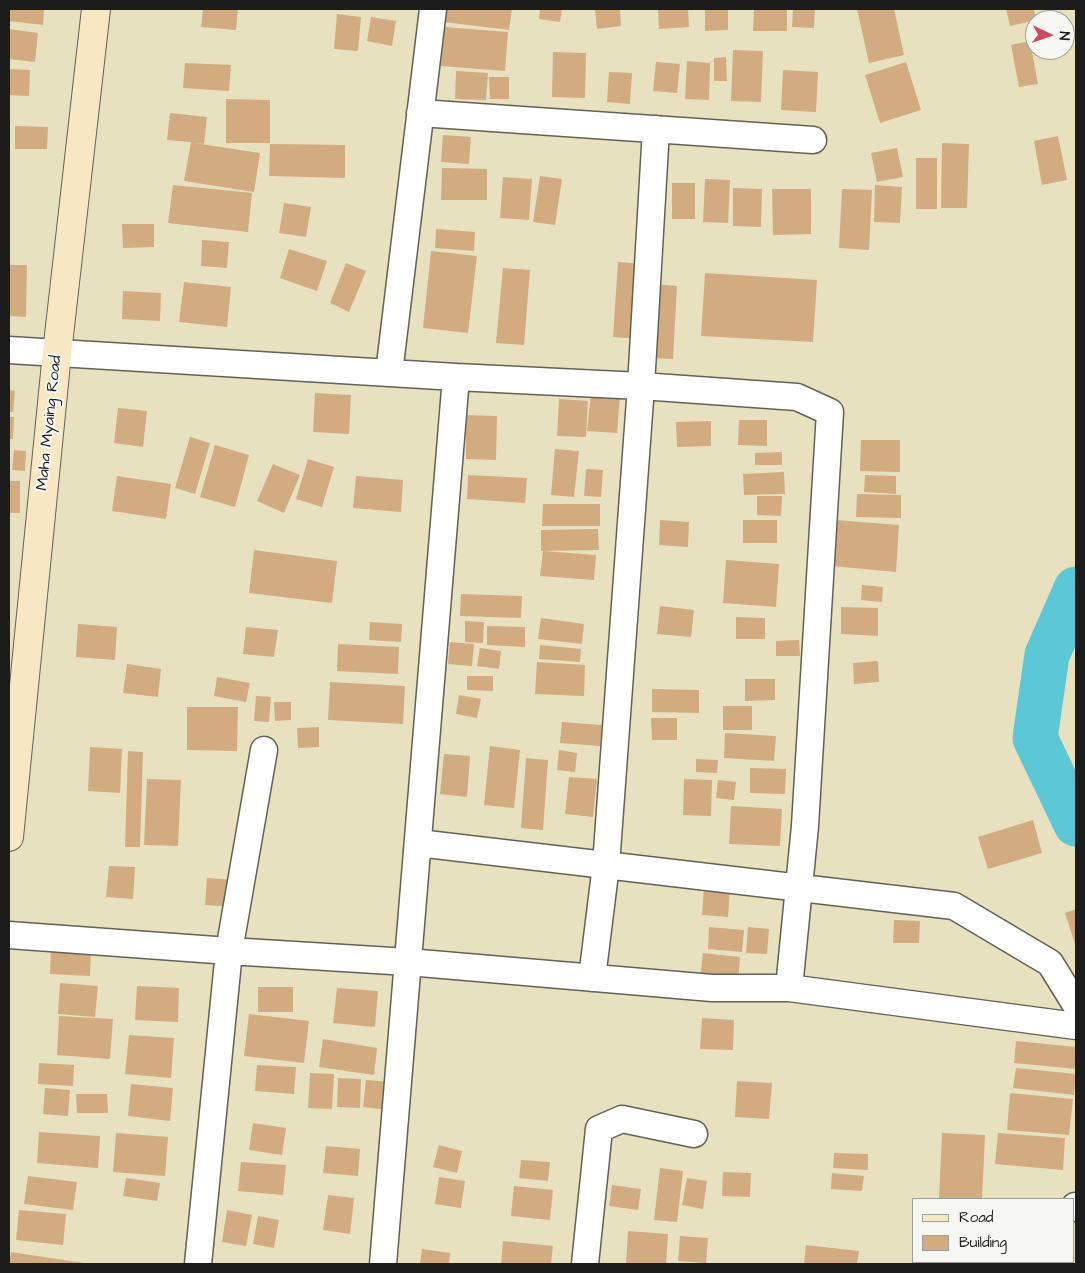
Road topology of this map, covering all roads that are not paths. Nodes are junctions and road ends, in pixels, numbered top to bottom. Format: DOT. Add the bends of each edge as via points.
graph roads {
  1 [pos="96,9"];
  2 [pos="433,9"];
  3 [pos="420,113"];
  4 [pos="656,129"];
  5 [pos="813,140"];
  6 [pos="9,350"];
  7 [pos="57,353"];
  8 [pos="389,373"];
  9 [pos="456,377"];
  10 [pos="641,386"];
  11 [pos="264,750"];
  12 [pos="9,837"];
  13 [pos="418,844"];
  14 [pos="606,866"];
  15 [pos="798,888"];
  16 [pos="9,935"];
  17 [pos="229,951"];
  18 [pos="408,962"];
  19 [pos="592,978"];
  20 [pos="788,988"];
  21 [pos="1076,1006"];
  22 [pos="1076,1026"];
  23 [pos="694,1134"];
  24 [pos="198,1264"];
  25 [pos="383,1264"];
  26 [pos="584,1264"];
  1 -- 7 [label="street, Maha Myaing Road"];
  2 -- 3 [label="street"];
  3 -- 4 [label="street"];
  3 -- 8 [label="street"];
  4 -- 5 [label="street"];
  4 -- 10 [label="street"];
  6 -- 7 [label="street"];
  7 -- 8 [label="street"];
  7 -- 12 [label="street, Maha Myaing Road"];
  8 -- 9 [label="street"];
  9 -- 10 [label="street"];
  9 -- 13 [label="street"];
  10 -- 14 [label="street"];
  10 -- 15 [label="street" via="797,397 830,412 805,826"];
  11 -- 17 [label="street"];
  13 -- 14 [label="street"];
  13 -- 18 [label="street"];
  14 -- 15 [label="street"];
  14 -- 19 [label="street"];
  15 -- 20 [label="street"];
  15 -- 21 [label="street" via="954,906 1050,963"];
  16 -- 17 [label="street"];
  17 -- 18 [label="street"];
  17 -- 24 [label="street"];
  18 -- 19 [label="street"];
  18 -- 25 [label="street"];
  19 -- 20 [label="street" via="712,988"];
  20 -- 22 [label="street"];
  23 -- 26 [label="street" via="622,1119 599,1129"];
}
